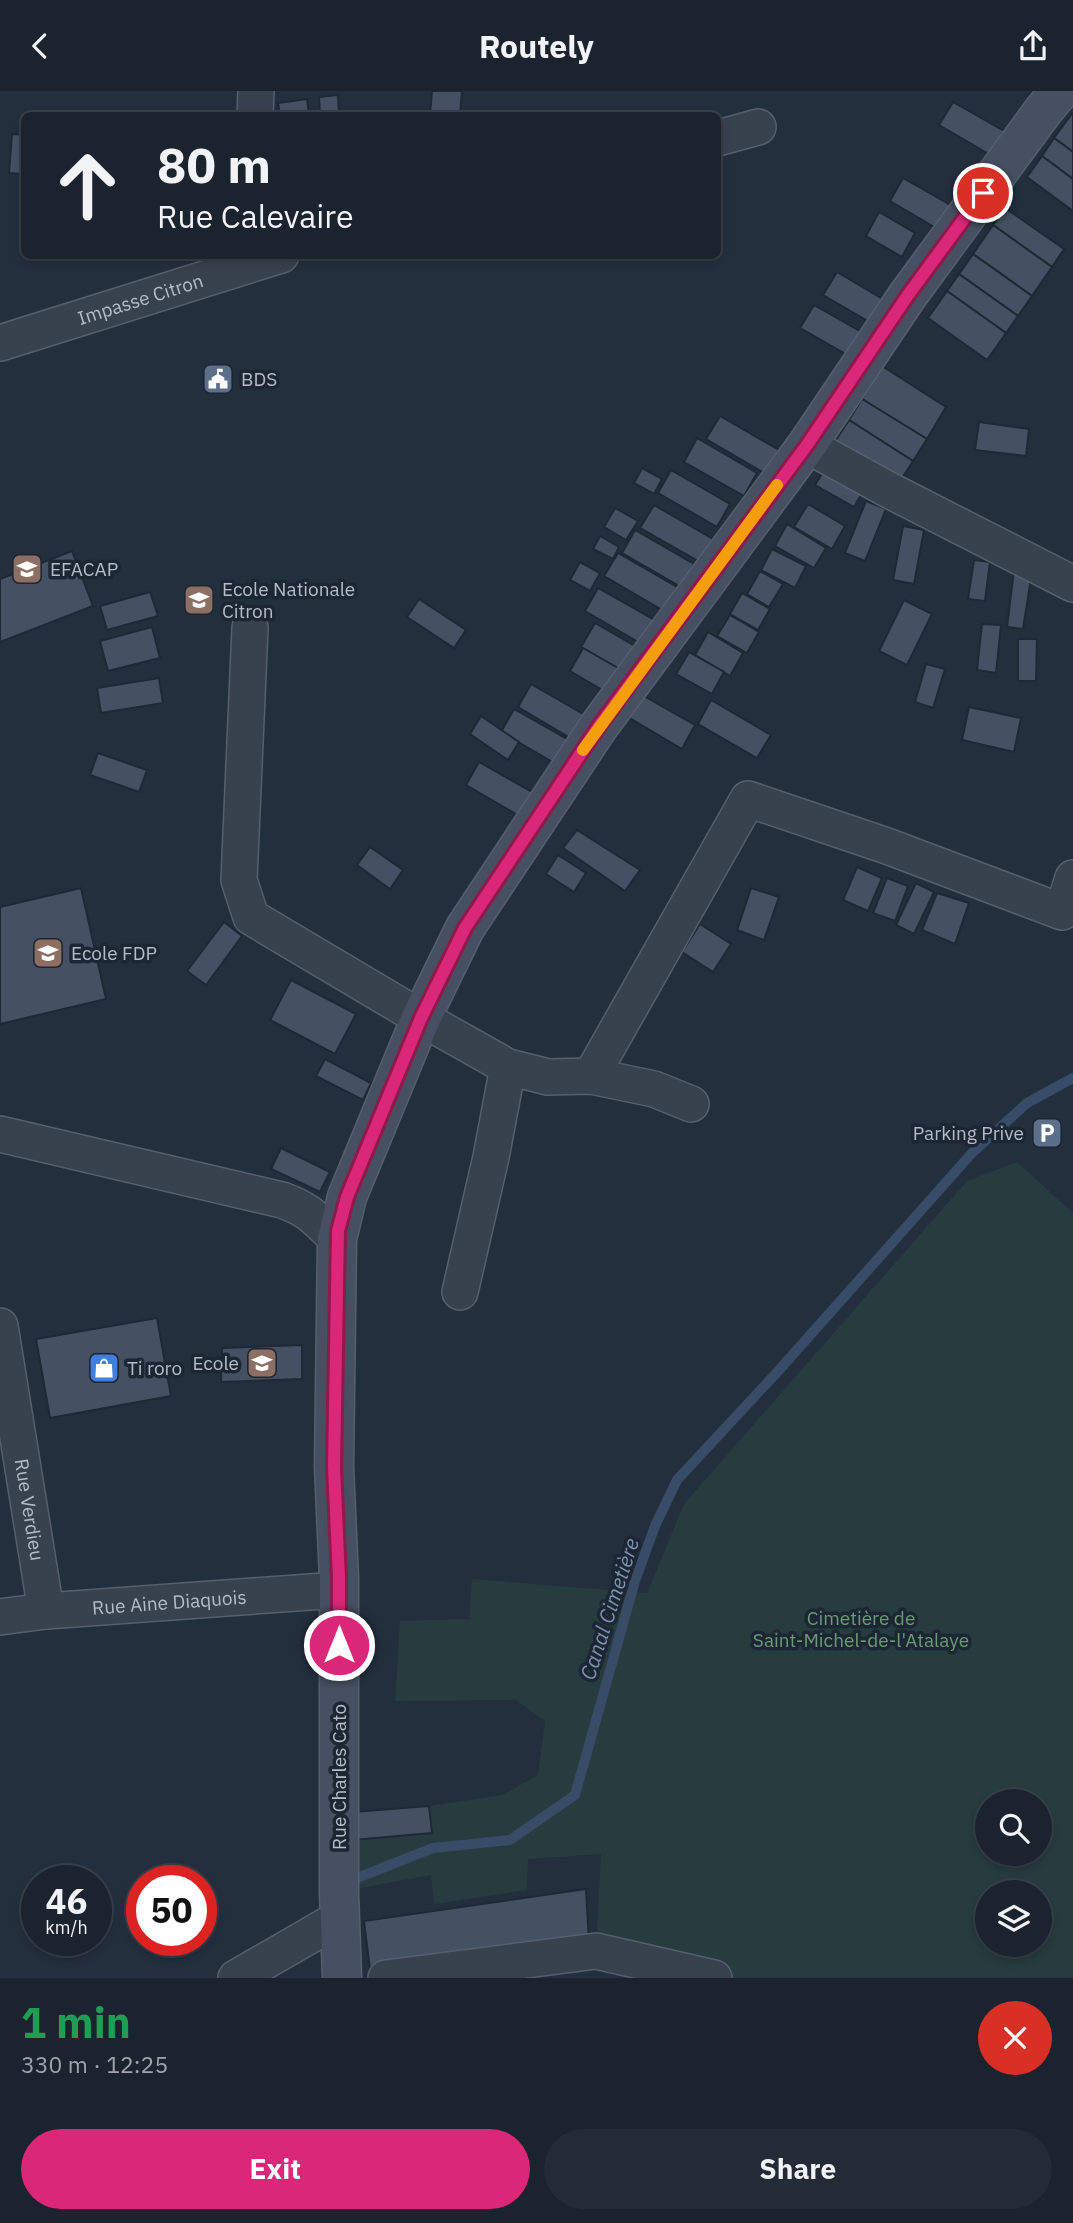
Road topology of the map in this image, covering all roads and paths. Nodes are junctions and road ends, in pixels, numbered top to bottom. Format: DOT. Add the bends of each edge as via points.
graph roads {
  1 [pos="256,91"];
  2 [pos="1060,91"];
  3 [pos="255,112"];
  4 [pos="758,127"];
  5 [pos="721,137"];
  6 [pos="247,260"];
  7 [pos="0,343"];
  8 [pos="807,445"];
  9 [pos="1073,584"];
  10 [pos="250,628"];
  11 [pos="1073,878"];
  12 [pos="421,1018"];
  13 [pos="508,1067"];
  14 [pos="592,1076"];
  15 [pos="691,1104"];
  16 [pos="0,1134"];
  17 [pos="358,1174"];
  18 [pos="282,1201"];
  19 [pos="337,1240"];
  20 [pos="460,1292"];
  21 [pos="0,1326"];
  22 [pos="338,1590"];
  23 [pos="46,1611"];
  24 [pos="0,1617"];
  25 [pos="340,1919"];
  26 [pos="236,1978"];
  27 [pos="342,1978"];
  28 [pos="386,1978"];
  29 [pos="714,1978"];
  1 -- 3 [label="street"];
  2 -- 8 [label="main road, Rue Charles Cato" via="908,295"];
  4 -- 5 [label="street"];
  6 -- 7 [label="street, Impasse Citron"];
  8 -- 9 [label="street"];
  8 -- 12 [label="main road, Rue Charles Cato" via="599,726 465,928"];
  10 -- 12 [label="street" via="239,880 251,917"];
  11 -- 14 [label="street" via="1062,912 748,799"];
  12 -- 13 [label="street"];
  12 -- 17 [label="main road, Rue Charles Cato"];
  13 -- 14 [label="street" via="548,1077"];
  13 -- 20 [label="street"];
  14 -- 15 [label="street" via="654,1089"];
  16 -- 18 [label="street"];
  17 -- 18 [label="street" via="331,1194"];
  17 -- 19 [label="main road, Rue Charles Cato" via="347,1197"];
  18 -- 19 [label="street" via="302,1207"];
  19 -- 22 [label="main road, Rue Charles Cato" via="334,1467"];
  21 -- 23 [label="street, Rue Verdieu"];
  22 -- 23 [label="street, Rue Aine Diaquois"];
  22 -- 25 [label="main road, Rue Charles Cato"];
  23 -- 24 [label="street, Rue Aine Diaquois"];
  25 -- 26 [label="street"];
  25 -- 27 [label="main road, Rue Charles Cato"];
  28 -- 29 [label="street" via="596,1951"];
}
